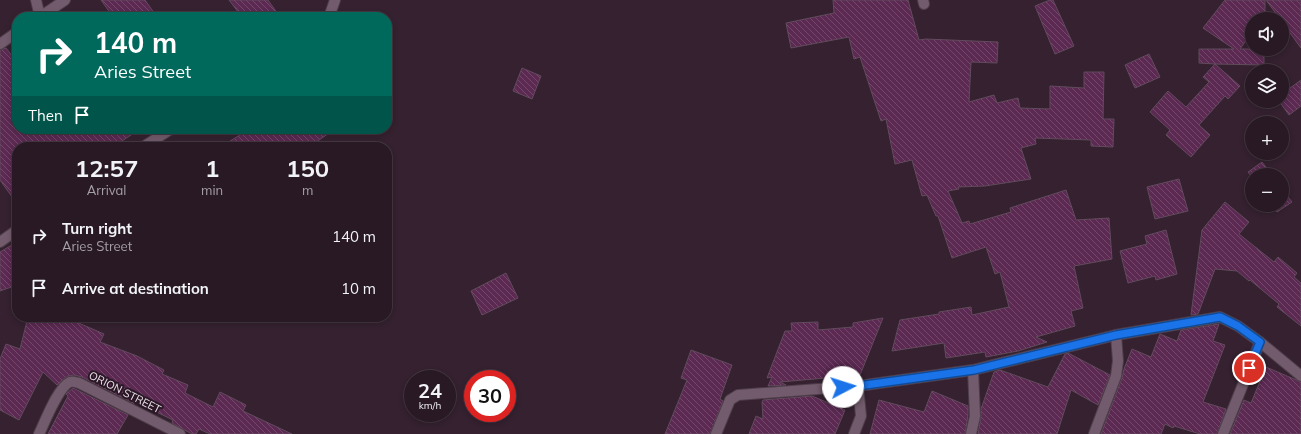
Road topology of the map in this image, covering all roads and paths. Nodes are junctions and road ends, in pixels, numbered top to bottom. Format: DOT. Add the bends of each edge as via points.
graph roads {
  1 [pos="36,0"];
  2 [pos="65,0"];
  3 [pos="335,0"];
  4 [pos="39,12"];
  5 [pos="47,12"];
  6 [pos="330,12"];
  7 [pos="12,36"];
  8 [pos="0,44"];
  9 [pos="163,134"];
  10 [pos="151,142"];
  11 [pos="12,234"];
  12 [pos="0,242"];
  13 [pos="1116,335"];
  14 [pos="1260,342"];
  15 [pos="974,370"];
  16 [pos="1301,376"];
  17 [pos="858,386"];
  18 [pos="39,434"];
  19 [pos="180,434"];
  20 [pos="716,434"];
  21 [pos="854,434"];
  22 [pos="971,434"];
  23 [pos="1094,434"];
  24 [pos="1223,434"];
  1 -- 4 [label="street"];
  2 -- 5 [label="street"];
  3 -- 6 [label="street"];
  7 -- 8 [label="street"];
  9 -- 10 [label="street"];
  11 -- 12 [label="street"];
  13 -- 14 [label="street" via="1220,317"];
  13 -- 15 [label="street"];
  13 -- 23 [label="street" via="1116,376"];
  14 -- 16 [label="street"];
  14 -- 24 [label="street"];
  15 -- 17 [label="street"];
  15 -- 22 [label="street" via="975,416"];
  17 -- 20 [label="street" via="738,395 730,400"];
  17 -- 21 [label="street" via="861,416"];
  18 -- 19 [label="street, ORION STREET" via="60,391 69,382 79,383"];
}
